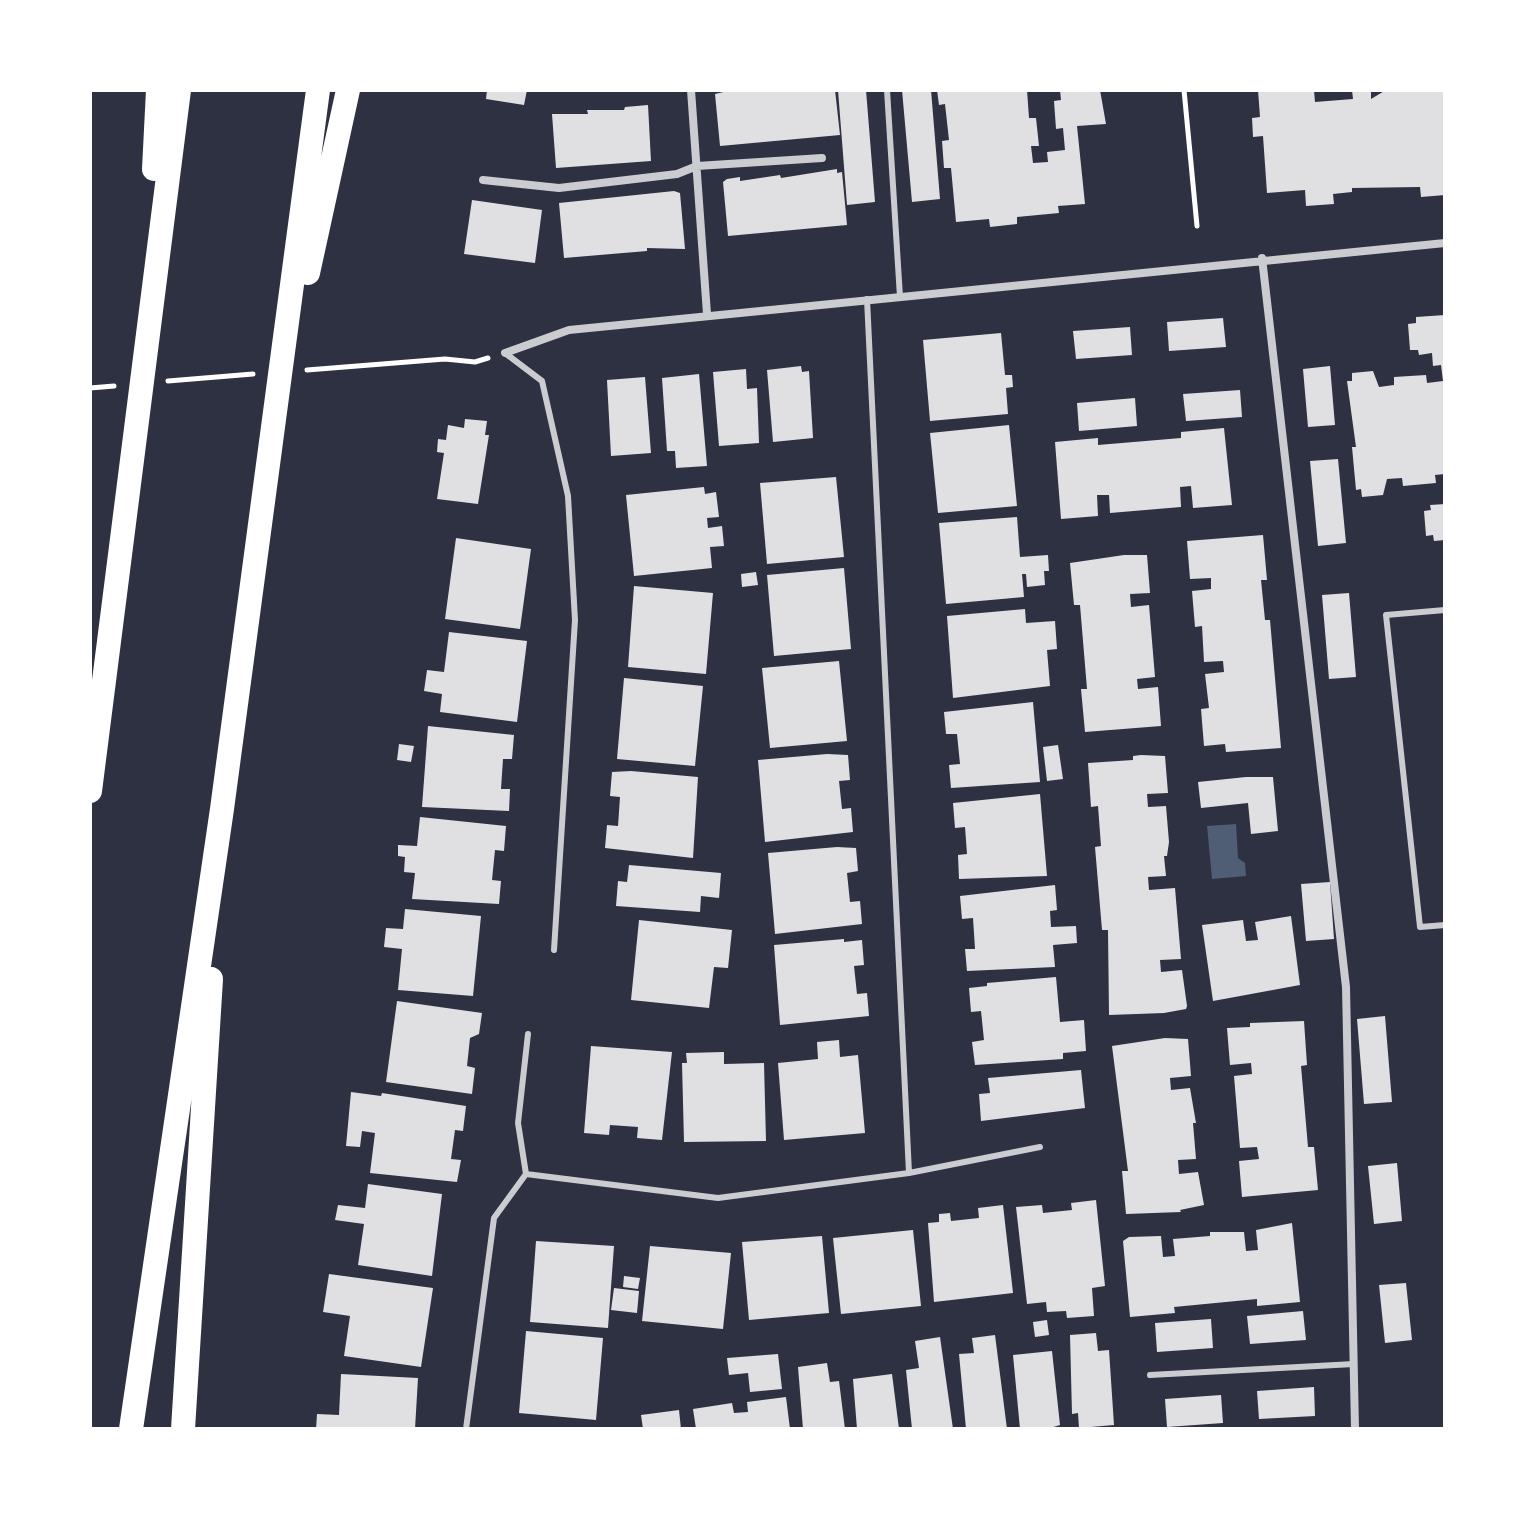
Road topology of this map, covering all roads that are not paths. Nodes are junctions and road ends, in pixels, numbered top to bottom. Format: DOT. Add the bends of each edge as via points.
graph roads {
  1 [pos="158,90"];
  2 [pos="179,90"];
  3 [pos="318,90"];
  4 [pos="348,90"];
  5 [pos="691,90"];
  6 [pos="887,90"];
  7 [pos="822,158"];
  8 [pos="697,166"];
  9 [pos="483,180"];
  10 [pos="1445,243"];
  11 [pos="1262,258"];
  12 [pos="900,297"];
  13 [pos="867,299"];
  14 [pos="707,314"];
  15 [pos="505,353"];
  16 [pos="144,359"];
  17 [pos="271,443"];
  18 [pos="1445,610"];
  19 [pos="91,783"];
  20 [pos="222,809"];
  21 [pos="1445,925"];
  22 [pos="554,950"];
  23 [pos="528,1034"];
  24 [pos="1040,1147"];
  25 [pos="909,1173"];
  26 [pos="526,1174"];
  27 [pos="1354,1364"];
  28 [pos="1150,1375"];
  29 [pos="131,1429"];
  30 [pos="183,1429"];
  31 [pos="466,1429"];
  32 [pos="1355,1429"];
  1 -- 16 [label="highway"];
  2 -- 16 [label="highway"];
  3 -- 17 [label="highway"];
  4 -- 17 [label="highway"];
  5 -- 8 [label="street"];
  6 -- 12 [label="lane"];
  7 -- 8 [label="street"];
  8 -- 9 [label="street" via="677,174 559,188"];
  8 -- 14 [label="street"];
  10 -- 11 [label="street"];
  11 -- 12 [label="street"];
  11 -- 27 [label="street" via="1346,987"];
  12 -- 13 [label="street"];
  13 -- 14 [label="street"];
  13 -- 25 [label="lane"];
  14 -- 15 [label="street" via="569,330"];
  15 -- 22 [label="lane" via="542,381 568,496 575,620"];
  16 -- 19 [label="highway"];
  17 -- 20 [label="highway"];
  18 -- 21 [label="lane" via="1386,615 1420,927"];
  20 -- 29 [label="highway"];
  20 -- 30 [label="highway"];
  23 -- 26 [label="lane" via="518,1123"];
  24 -- 25 [label="lane"];
  25 -- 26 [label="lane" via="718,1198"];
  26 -- 31 [label="lane" via="494,1218"];
  27 -- 28 [label="lane"];
  27 -- 32 [label="street"];
}
